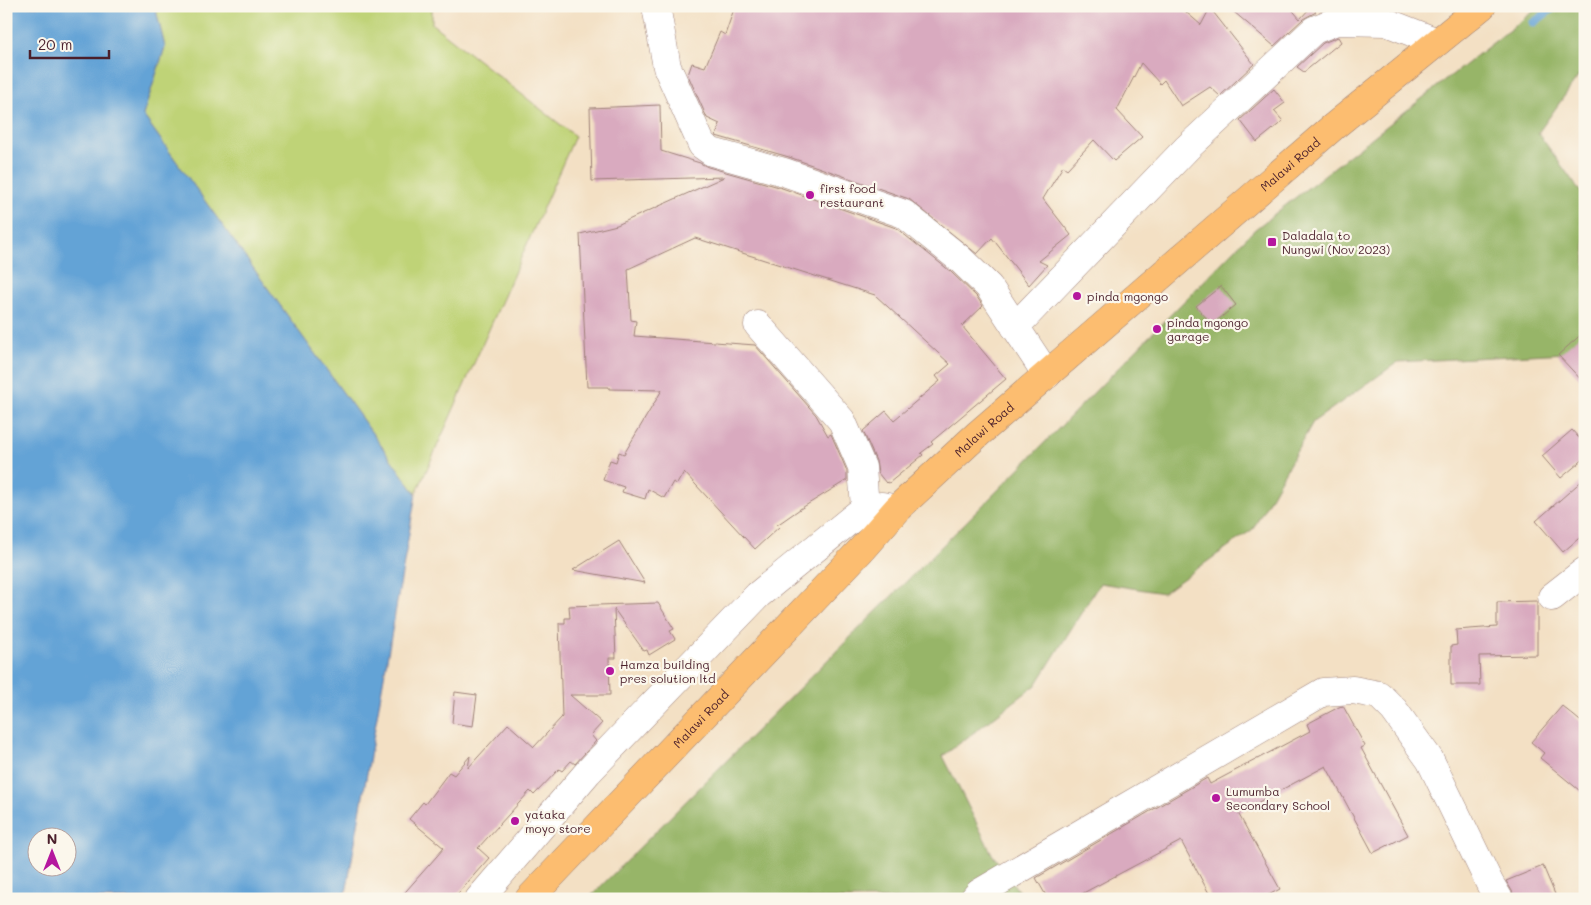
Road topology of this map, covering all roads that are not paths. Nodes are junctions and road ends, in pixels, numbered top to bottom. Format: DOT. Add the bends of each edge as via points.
graph roads {
  1 [pos="656,6"];
  2 [pos="1482,6"];
  3 [pos="1437,42"];
  4 [pos="758,325"];
  5 [pos="1015,327"];
  6 [pos="1046,375"];
  7 [pos="865,508"];
  8 [pos="897,509"];
  9 [pos="1585,571"];
  10 [pos="1552,597"];
  11 [pos="980,897"];
  12 [pos="479,899"];
  13 [pos="529,899"];
  14 [pos="1499,899"];
  1 -- 5 [label="street" via="667,67 702,145 712,152 784,172 904,214 989,287"];
  2 -- 3 [label="main road, Malawi Road"];
  3 -- 5 [label="street" via="1386,22 1336,21 1314,30 1187,148"];
  3 -- 6 [label="main road, Malawi Road" via="1332,126"];
  4 -- 7 [label="street" via="842,421 862,467"];
  5 -- 6 [label="street"];
  6 -- 8 [label="main road, Malawi Road"];
  7 -- 8 [label="street" via="882,506"];
  7 -- 12 [label="street" via="758,595 588,772"];
  8 -- 13 [label="main road, Malawi Road"];
  9 -- 10 [label="street"];
  11 -- 14 [label="street" via="1323,692 1352,690 1379,695 1394,710 1430,760"];
}
